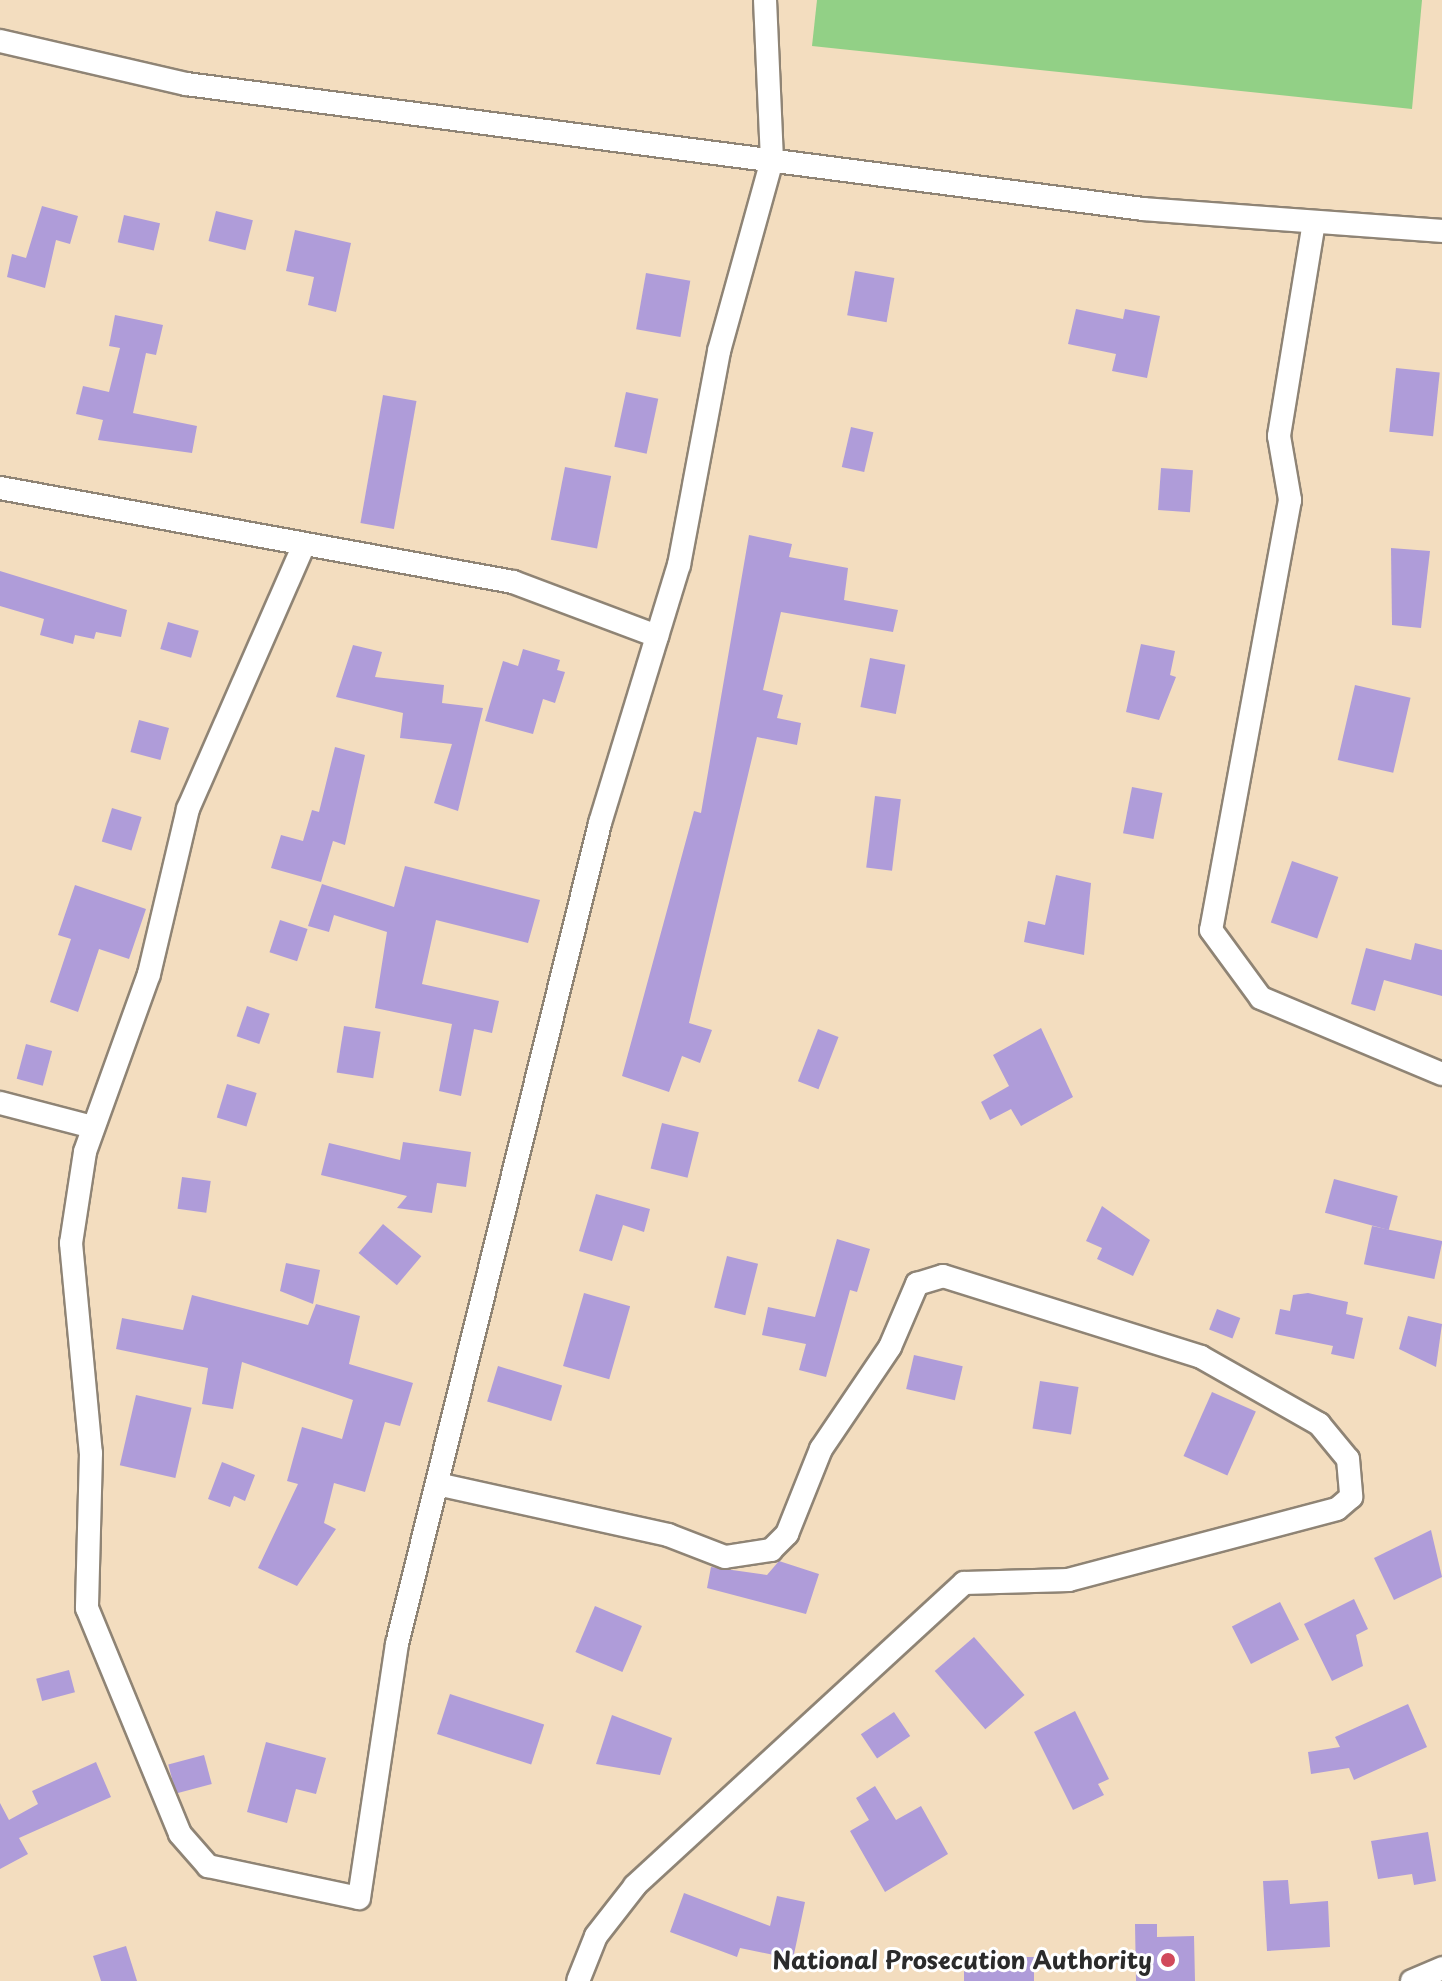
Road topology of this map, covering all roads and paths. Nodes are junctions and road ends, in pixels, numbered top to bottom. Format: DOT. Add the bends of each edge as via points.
graph roads {
  1 [pos="765,0"];
  2 [pos="0,41"];
  3 [pos="772,160"];
  4 [pos="1314,222"];
  5 [pos="1442,231"];
  6 [pos="0,488"];
  7 [pos="303,547"];
  8 [pos="657,636"];
  9 [pos="1442,1074"];
  10 [pos="0,1103"];
  11 [pos="92,1127"];
  12 [pos="437,1484"];
  13 [pos="1442,1968"];
  14 [pos="578,1981"];
  15 [pos="1412,1981"];
  1 -- 3 [label="street"];
  2 -- 3 [label="street" via="186,84"];
  3 -- 4 [label="street" via="1143,209"];
  3 -- 8 [label="street" via="719,351 679,565"];
  4 -- 5 [label="street"];
  4 -- 9 [label="street" via="1279,436 1290,500 1211,930 1261,998"];
  6 -- 7 [label="street"];
  7 -- 8 [label="street" via="513,582"];
  7 -- 11 [label="street" via="188,809 149,974"];
  8 -- 12 [label="street" via="600,823"];
  10 -- 11 [label="street"];
  11 -- 12 [label="street" via="71,1243 91,1453 87,1608 180,1834 208,1866 359,1898 397,1644"];
  12 -- 14 [label="street" via="668,1535 725,1557 771,1550 787,1534 821,1449 890,1347 917,1284 943,1276 1201,1357 1319,1424 1348,1459 1351,1497 1337,1509 1069,1580 964,1583 635,1886 596,1936"];
  13 -- 15 [label="street"];
}
